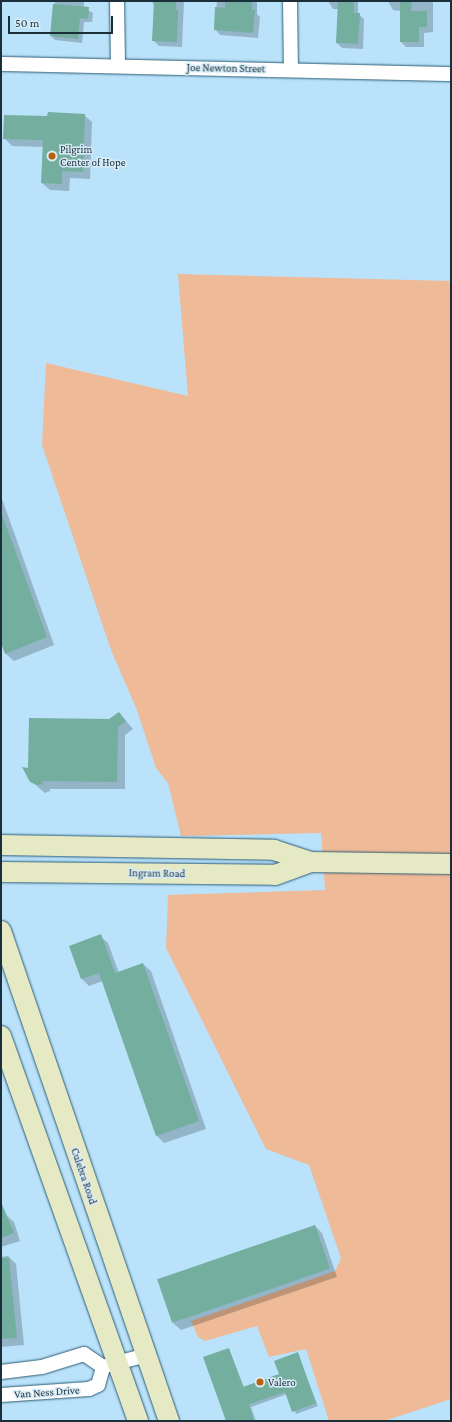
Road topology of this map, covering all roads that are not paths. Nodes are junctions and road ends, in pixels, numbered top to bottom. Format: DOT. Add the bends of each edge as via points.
graph roads {
  1 [pos="117,1"];
  2 [pos="290,1"];
  3 [pos="1,64"];
  4 [pos="118,66"];
  5 [pos="291,70"];
  6 [pos="451,74"];
  7 [pos="1,845"];
  8 [pos="310,862"];
  9 [pos="451,864"];
  10 [pos="1,872"];
  11 [pos="1,931"];
  12 [pos="1,1036"];
  13 [pos="146,1355"];
  14 [pos="110,1365"];
  15 [pos="1,1372"];
  16 [pos="1,1395"];
  17 [pos="138,1421"];
  18 [pos="169,1421"];
  1 -- 4 [label="street"];
  2 -- 5 [label="street"];
  3 -- 4 [label="street, Joe Newton Street"];
  4 -- 5 [label="street, Joe Newton Street"];
  5 -- 6 [label="street, Joe Newton Street"];
  7 -- 8 [label="main road, Ingram Road" via="274,850"];
  8 -- 9 [label="main road, Ingram Road"];
  8 -- 10 [label="main road, Ingram Road" via="276,875"];
  11 -- 13 [label="main road, Culebra Road"];
  12 -- 14 [label="main road"];
  13 -- 14 [label="street"];
  13 -- 18 [label="main road, Culebra Road"];
  14 -- 15 [label="street" via="84,1354 42,1367"];
  14 -- 16 [label="street, Van Ness Drive" via="98,1385 89,1389"];
  14 -- 17 [label="main road"];
}
